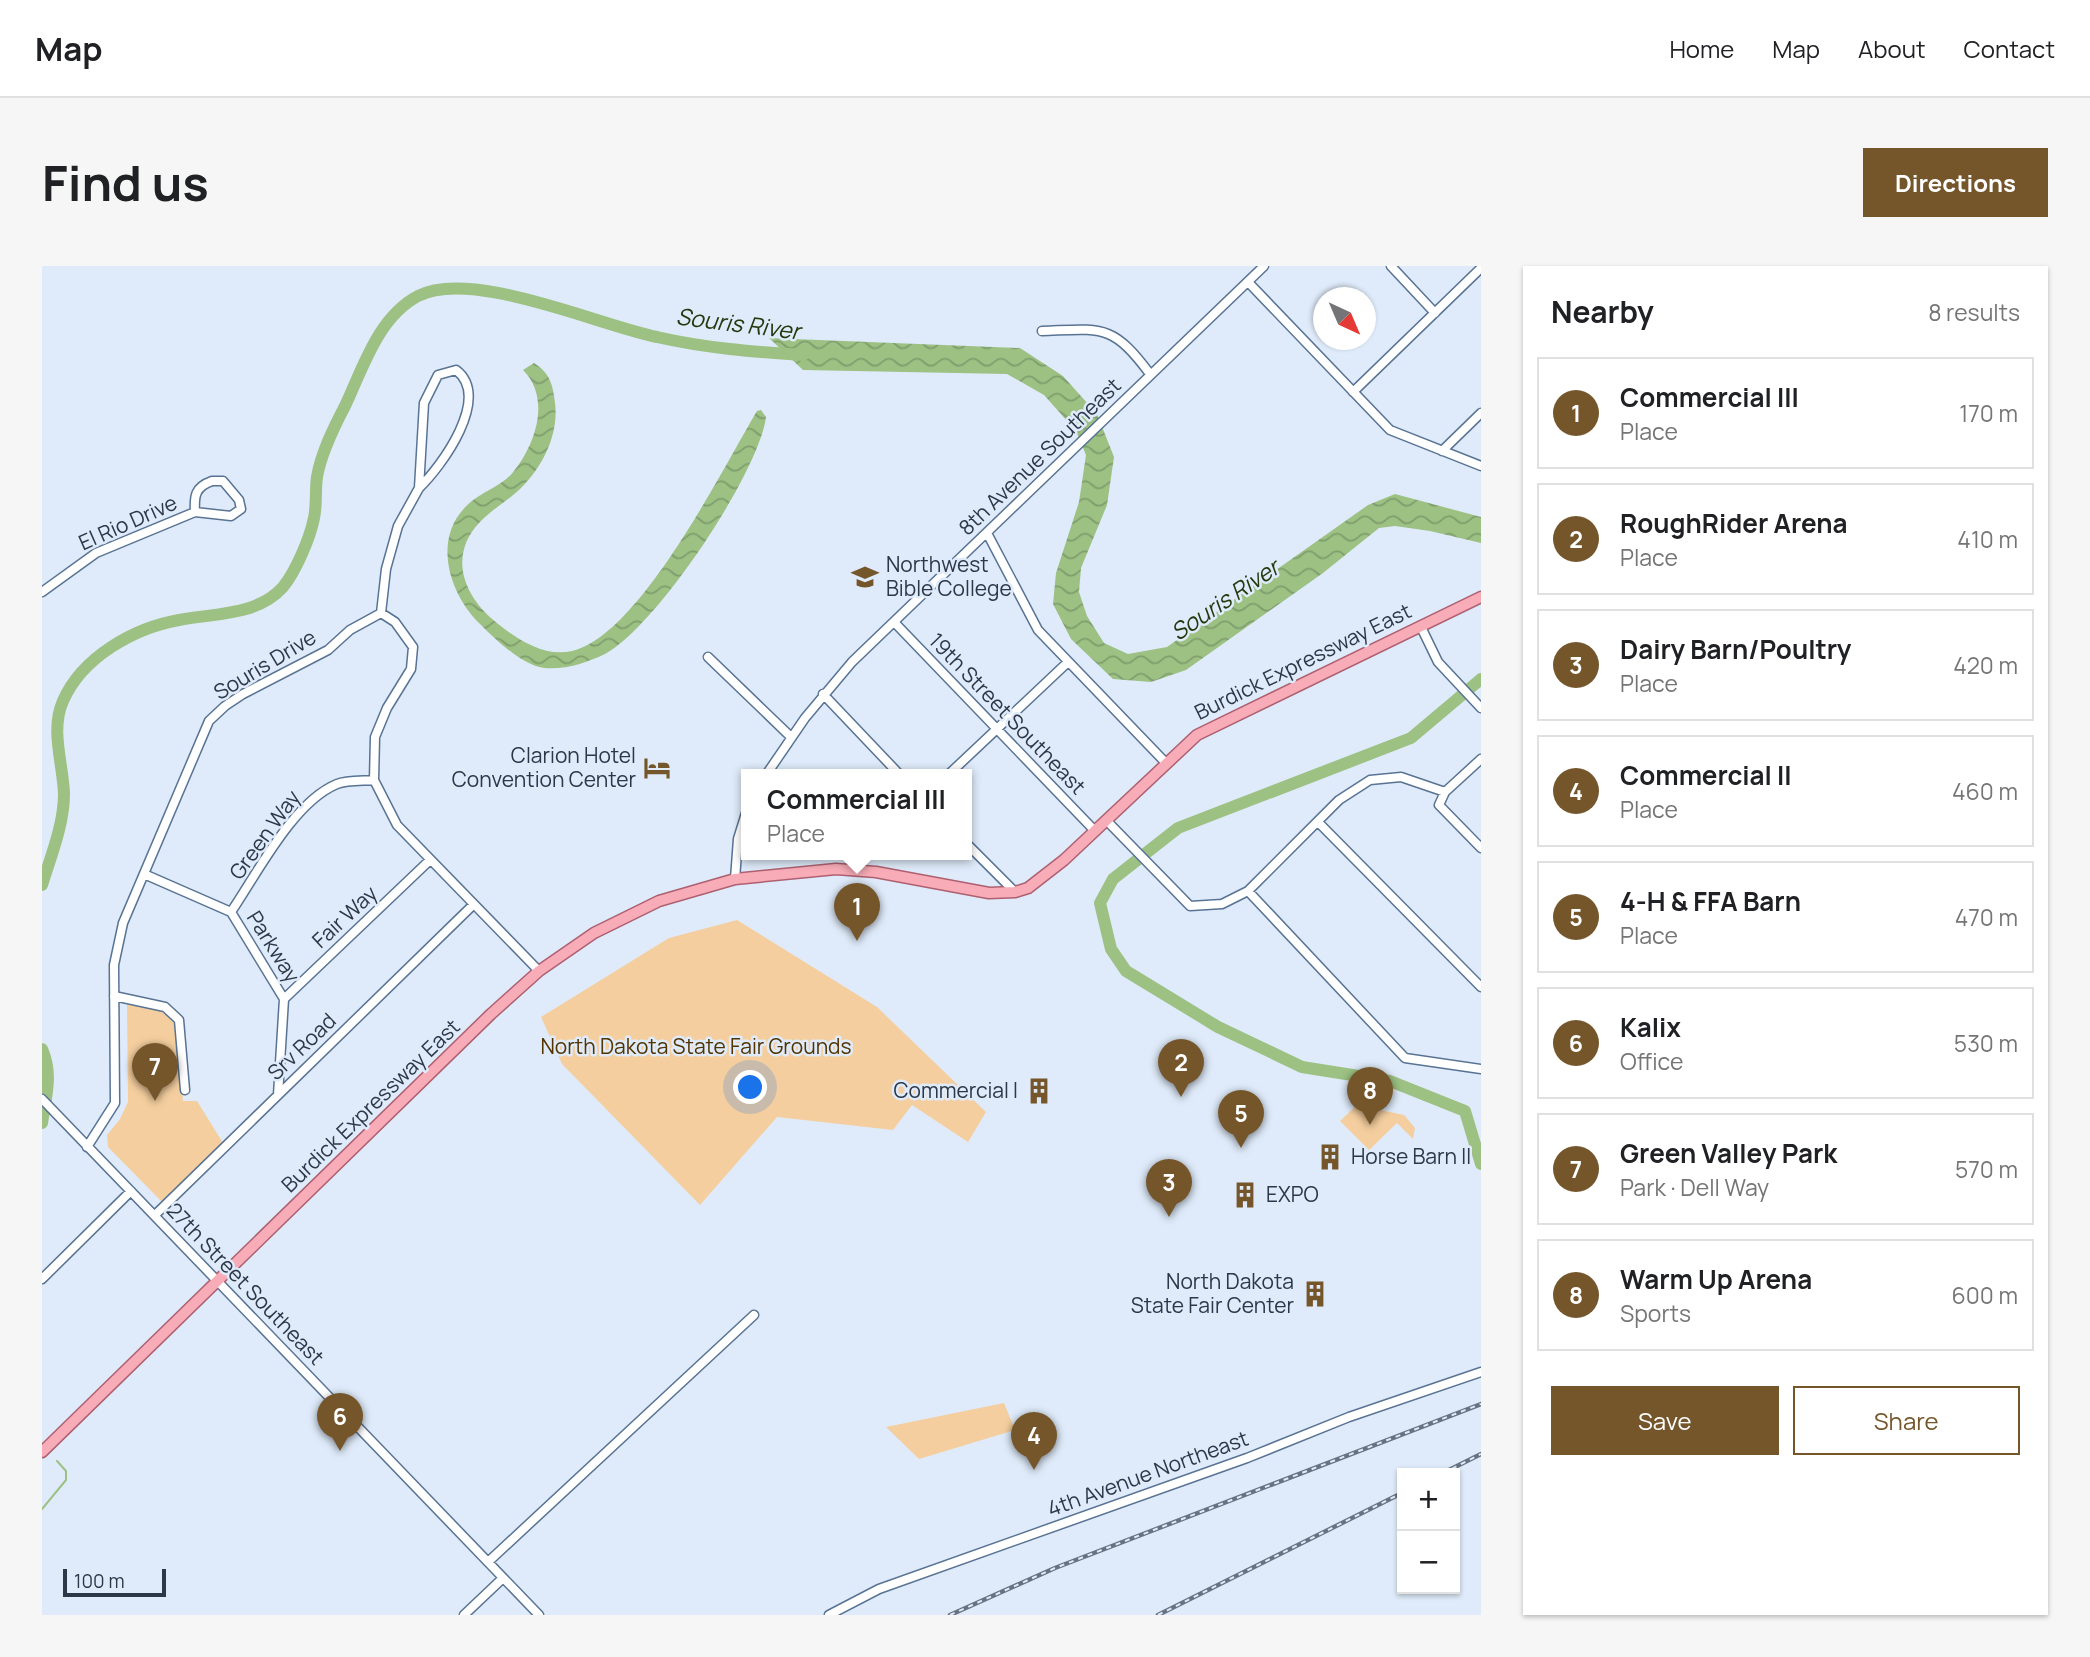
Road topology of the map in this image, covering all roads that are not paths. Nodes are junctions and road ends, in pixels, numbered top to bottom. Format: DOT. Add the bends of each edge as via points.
graph roads {
  1 [pos="1264,266"];
  2 [pos="1391,266"];
  3 [pos="1481,268"];
  4 [pos="1248,282"];
  5 [pos="1435,313"];
  6 [pos="1042,331"];
  7 [pos="1150,374"];
  8 [pos="1353,391"];
  9 [pos="1481,413"];
  10 [pos="1442,451"];
  11 [pos="1481,466"];
  12 [pos="419,488"];
  13 [pos="195,512"];
  14 [pos="987,533"];
  15 [pos="42,592"];
  16 [pos="1481,597"];
  17 [pos="381,613"];
  18 [pos="894,622"];
  19 [pos="1421,627"];
  20 [pos="708,657"];
  21 [pos="1068,662"];
  22 [pos="823,694"];
  23 [pos="1479,706"];
  24 [pos="997,729"];
  25 [pos="791,737"];
  26 [pos="1481,758"];
  27 [pos="1165,762"];
  28 [pos="770,769"];
  29 [pos="894,769"];
  30 [pos="954,769"];
  31 [pos="374,780"];
  32 [pos="1445,792"];
  33 [pos="1105,820"];
  34 [pos="1318,822"];
  35 [pos="741,829"];
  36 [pos="1095,831"];
  37 [pos="1481,848"];
  38 [pos="972,849"];
  39 [pos="430,860"];
  40 [pos="797,871"];
  41 [pos="779,873"];
  42 [pos="144,874"];
  43 [pos="735,879"];
  44 [pos="1248,891"];
  45 [pos="1015,892"];
  46 [pos="473,905"];
  47 [pos="230,912"];
  48 [pos="540,971"];
  49 [pos="1481,987"];
  50 [pos="114,996"];
  51 [pos="284,999"];
  52 [pos="1480,1070"];
  53 [pos="185,1090"];
  54 [pos="278,1095"];
  55 [pos="42,1099"];
  56 [pos="86,1147"];
  57 [pos="131,1191"];
  58 [pos="155,1215"];
  59 [pos="42,1279"];
  60 [pos="219,1282"];
  61 [pos="754,1315"];
  62 [pos="1481,1371"];
  63 [pos="42,1452"];
  64 [pos="488,1562"];
  65 [pos="503,1578"];
  66 [pos="464,1615"];
  67 [pos="539,1615"];
  68 [pos="829,1615"];
  1 -- 4 [label="street, 8th Avenue Southeast"];
  2 -- 5 [label="street"];
  3 -- 5 [label="street"];
  4 -- 7 [label="street, 8th Avenue Southeast"];
  4 -- 8 [label="street"];
  5 -- 8 [label="street"];
  6 -- 7 [label="street" via="1097,330 1115,335"];
  7 -- 14 [label="street, 8th Avenue Southeast"];
  8 -- 10 [label="street" via="1390,430"];
  9 -- 10 [label="street"];
  10 -- 11 [label="street"];
  12 -- 12 [label="street" via="424,403 438,374 456,370 469,390 461,430"];
  12 -- 17 [label="street" via="398,526 386,569"];
  13 -- 13 [label="street, El Rio Drive" via="231,516 241,509 223,481 212,481 201,485 194,496"];
  13 -- 15 [label="street, El Rio Drive" via="96,553"];
  14 -- 18 [label="street, 8th Avenue Southeast"];
  14 -- 21 [label="street" via="1038,630"];
  16 -- 19 [label="main road, Burdick Expressway East"];
  17 -- 31 [label="street" via="395,622 413,646 411,668 375,737"];
  17 -- 42 [label="street, Souris Drive" via="350,630 328,650 243,694 209,722"];
  18 -- 22 [label="street, 8th Avenue Southeast"];
  18 -- 24 [label="street, 19th Street Southeast"];
  19 -- 23 [label="street" via="1433,654"];
  19 -- 27 [label="main road, Burdick Expressway East" via="1221,721"];
  20 -- 25 [label="street"];
  21 -- 24 [label="street"];
  21 -- 27 [label="street"];
  22 -- 25 [label="street, 8th Avenue Southeast"];
  22 -- 29 [label="street"];
  24 -- 30 [label="street"];
  24 -- 36 [label="street, 19th Street Southeast"];
  25 -- 28 [label="street, 8th Avenue Southeast"];
  26 -- 32 [label="street"];
  27 -- 33 [label="main road, Burdick Expressway East"];
  31 -- 39 [label="street" via="397,825"];
  31 -- 47 [label="street, Green Way" via="340,783 315,795"];
  32 -- 34 [label="street" via="1401,777 1370,780 1339,800"];
  32 -- 37 [label="street" via="1439,805"];
  33 -- 36 [label="main road, Burdick Expressway East"];
  33 -- 44 [label="street" via="1190,906 1222,904"];
  34 -- 44 [label="street"];
  34 -- 49 [label="street"];
  35 -- 43 [label="street"];
  36 -- 45 [label="main road, Burdick Expressway East" via="1037,882"];
  38 -- 45 [label="street"];
  39 -- 46 [label="street"];
  39 -- 51 [label="street, Fair Way"];
  40 -- 41 [label="main road, Burdick Expressway East"];
  41 -- 43 [label="main road, Burdick Expressway East"];
  41 -- 45 [label="main road, Burdick Expressway East" via="876,872 989,894"];
  42 -- 47 [label="street, Parkway"];
  42 -- 50 [label="street, Souris Drive" via="123,923 114,965"];
  43 -- 48 [label="main road, Burdick Expressway East" via="629,914"];
  44 -- 52 [label="street" via="1405,1058"];
  46 -- 48 [label="street"];
  46 -- 54 [label="street, Srv Road"];
  47 -- 51 [label="street, Parkway"];
  48 -- 60 [label="main road, Burdick Expressway East"];
  50 -- 53 [label="street" via="165,1007 179,1020"];
  50 -- 56 [label="street, Souris Drive" via="115,1103"];
  51 -- 54 [label="street, Parkway"];
  54 -- 58 [label="street, Srv Road"];
  55 -- 56 [label="street, 27th Street Southeast"];
  56 -- 57 [label="street, 27th Street Southeast"];
  57 -- 58 [label="street, 27th Street Southeast"];
  57 -- 59 [label="street"];
  58 -- 60 [label="street, 27th Street Southeast"];
  60 -- 63 [label="main road, Burdick Expressway East"];
  60 -- 64 [label="street, 27th Street Southeast"];
  61 -- 64 [label="street"];
  62 -- 68 [label="street, 4th Avenue Northeast" via="879,1589"];
  64 -- 65 [label="street, 27th Street Southeast"];
  65 -- 66 [label="street"];
  65 -- 67 [label="street, 27th Street Southeast"];
}
